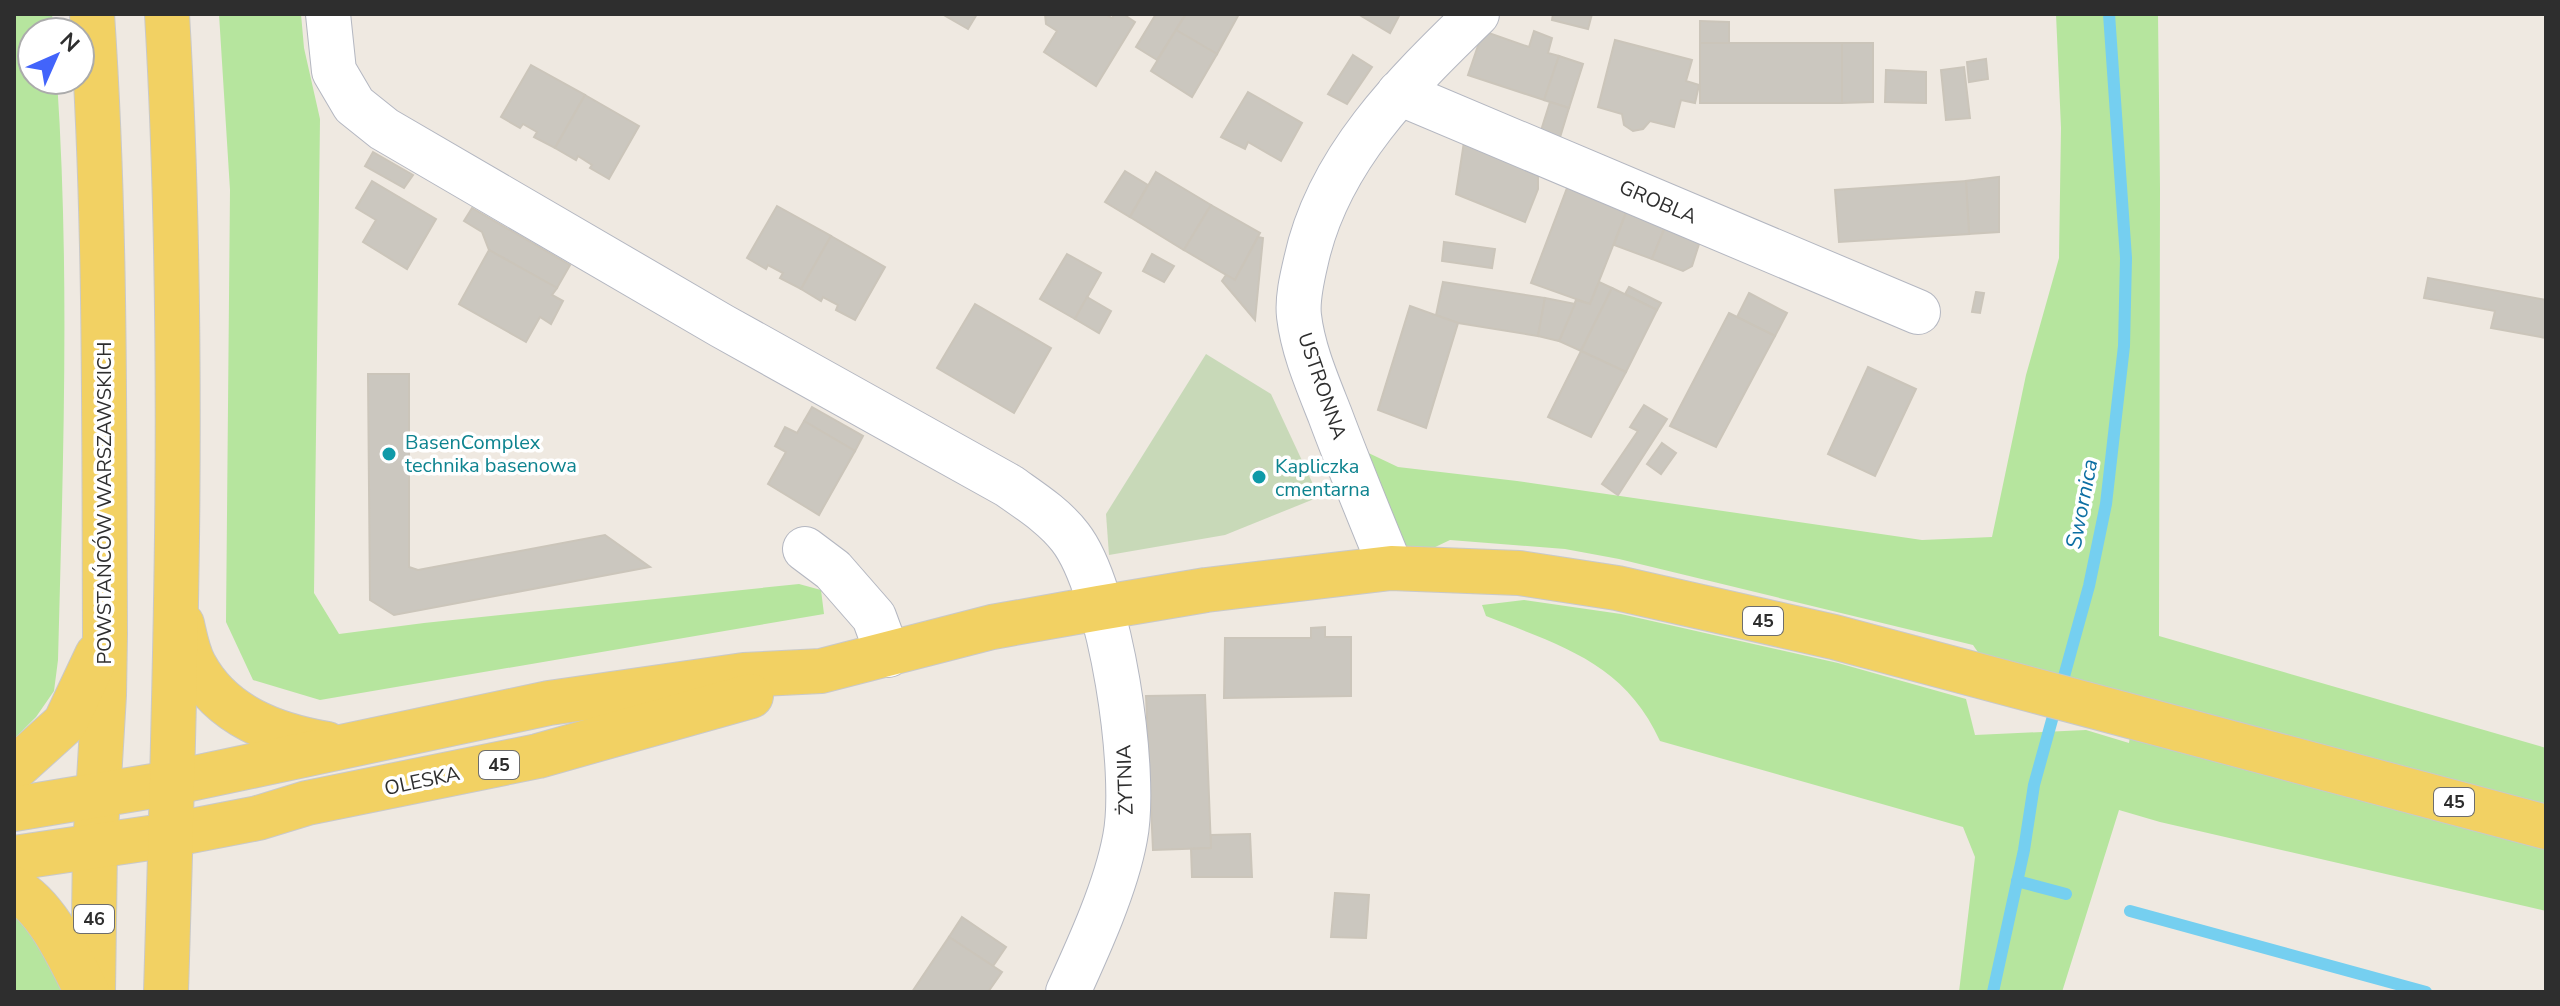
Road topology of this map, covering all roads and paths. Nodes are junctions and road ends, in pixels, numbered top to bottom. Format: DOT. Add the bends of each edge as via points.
graph roads {
  1 [pos="92,14"];
  2 [pos="167,14"];
  3 [pos="328,14"];
  4 [pos="1464,18"];
  5 [pos="1399,93"];
  6 [pos="1918,312"];
  7 [pos="805,549"];
  8 [pos="1391,568"];
  9 [pos="175,594"];
  10 [pos="1099,608"];
  11 [pos="105,634"];
  12 [pos="888,655"];
  13 [pos="821,671"];
  14 [pos="341,747"];
  15 [pos="14,769"];
  16 [pos="171,783"];
  17 [pos="97,794"];
  18 [pos="14,809"];
  19 [pos="2546,827"];
  20 [pos="170,835"];
  21 [pos="95,847"];
  22 [pos="14,858"];
  23 [pos="14,889"];
  24 [pos="90,992"];
  25 [pos="166,992"];
  26 [pos="1068,992"];
  1 -- 11 [label="main road, POWSTAŃCÓW WARSZAWSKICH" via="103,251"];
  2 -- 9 [label="main road, 45" via="176,247"];
  3 -- 10 [label="street, ŻYTNIA" via="334,71 354,105 384,129 1009,486 1070,536 1085,562"];
  4 -- 5 [label="street, USTRONNA"];
  5 -- 6 [label="street, GROBLA"];
  5 -- 8 [label="street, USTRONNA" via="1354,150 1332,189 1312,235 1299,313 1308,357"];
  7 -- 12 [label="street" via="833,570 874,617"];
  8 -- 10 [label="main road, 45"];
  8 -- 19 [label="main road, 45" via="1519,573 1617,588 1834,637"];
  9 -- 14 [label="main road, 45" via="195,666 230,706 278,733"];
  9 -- 16 [label="main road, 45"];
  10 -- 12 [label="main road, 45" via="992,627"];
  10 -- 26 [label="street, ŻYTNIA" via="1116,668 1130,793 1119,865"];
  11 -- 15 [label="main road" via="65,723"];
  11 -- 17 [label="main road, POWSTAŃCÓW WARSZAWSKICH"];
  12 -- 13 [label="main road, 45"];
  13 -- 14 [label="main road, 45" via="744,675 549,703"];
  13 -- 20 [label="main road, OLESKA / 45" via="738,701 538,756"];
  14 -- 16 [label="main road"];
  16 -- 17 [label="main road"];
  16 -- 20 [label="main road"];
  17 -- 18 [label="main road"];
  17 -- 21 [label="main road, POWSTAŃCÓW WARSZAWSKICH / 46"];
  20 -- 21 [label="main road, OLESKA / 45"];
  20 -- 25 [label="main road"];
  21 -- 22 [label="main road, OLESKA"];
  21 -- 24 [label="main road, POWSTAŃCÓW WARSZAWSKICH / 46"];
  23 -- 24 [label="main road" via="60,939"];
}
